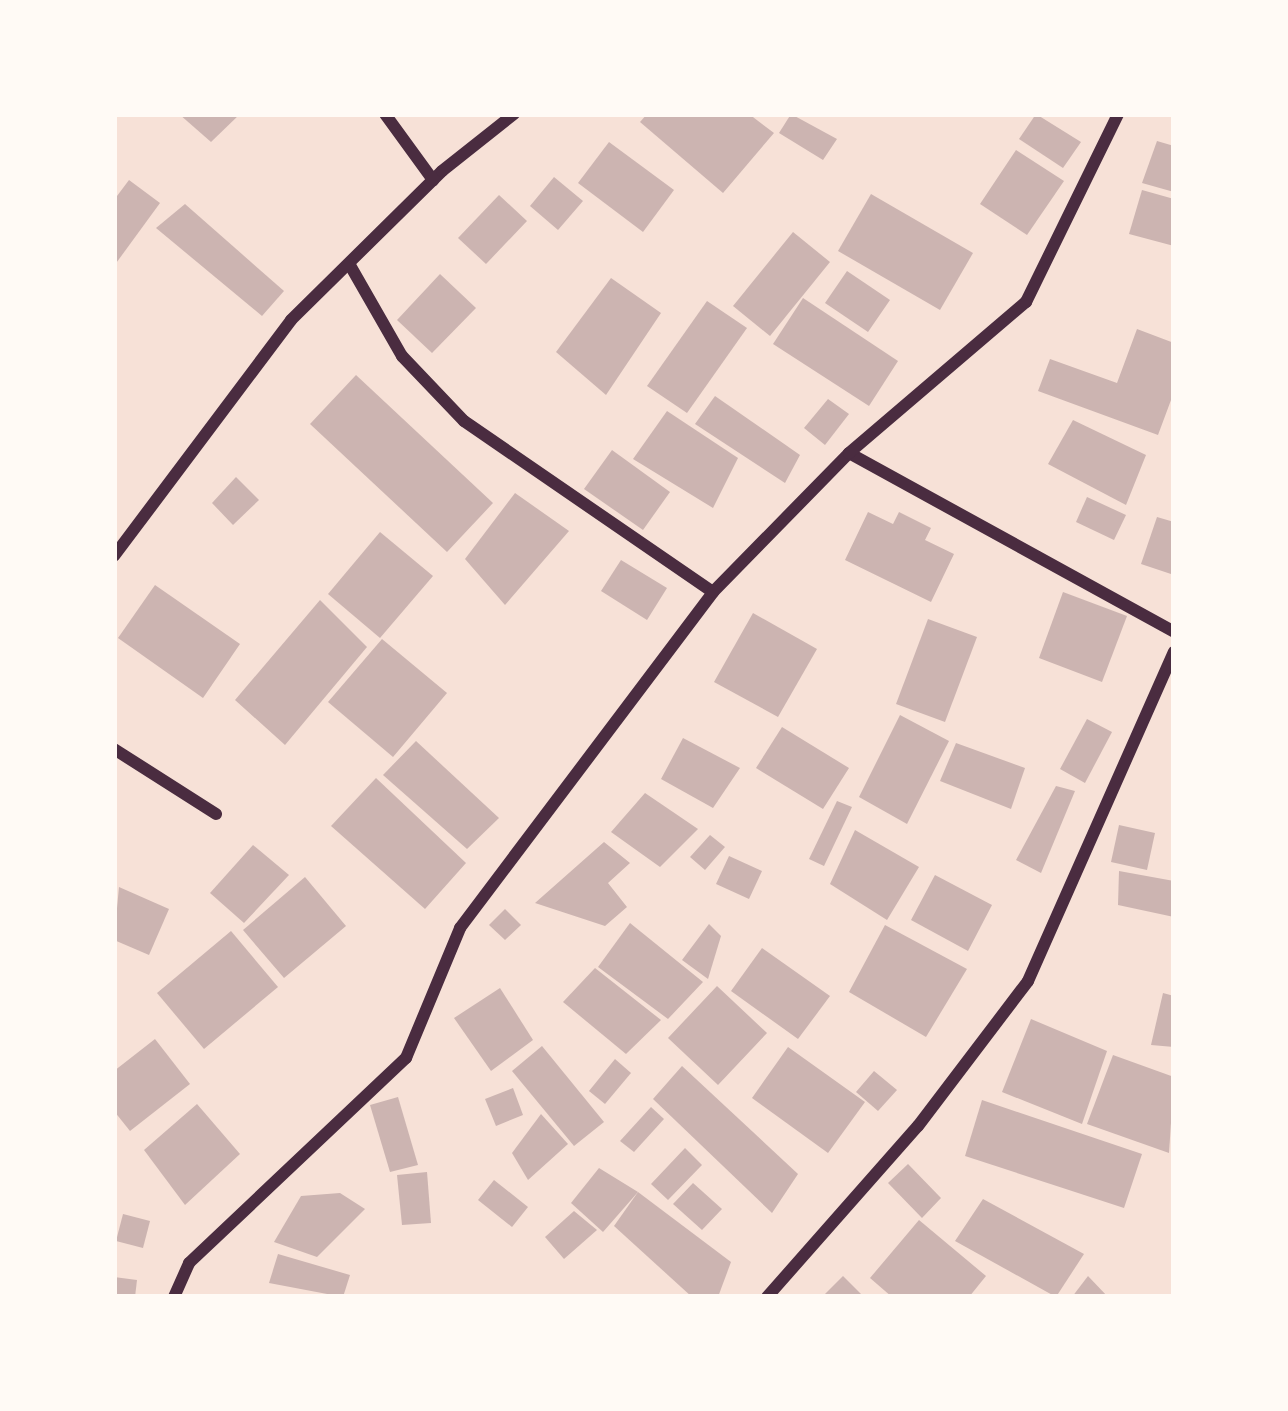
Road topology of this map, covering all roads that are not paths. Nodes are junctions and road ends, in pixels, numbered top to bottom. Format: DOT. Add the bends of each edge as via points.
graph roads {
  1 [pos="386,114"];
  2 [pos="514,114"];
  3 [pos="1118,114"];
  4 [pos="433,180"];
  5 [pos="352,267"];
  6 [pos="849,453"];
  7 [pos="114,556"];
  8 [pos="713,592"];
  9 [pos="1174,632"];
  10 [pos="1174,652"];
  11 [pos="114,749"];
  12 [pos="216,814"];
  13 [pos="174,1297"];
  14 [pos="767,1297"];
  1 -- 4 [label="street"];
  2 -- 4 [label="street"];
  3 -- 6 [label="street" via="1026,302"];
  4 -- 5 [label="street"];
  5 -- 7 [label="street" via="268,345"];
  5 -- 8 [label="street" via="403,356 437,397"];
  6 -- 8 [label="street"];
  6 -- 9 [label="street"];
  8 -- 13 [label="street" via="460,928 406,1058 189,1263"];
  10 -- 14 [label="street" via="1028,981 918,1126"];
  11 -- 12 [label="street"];
}
